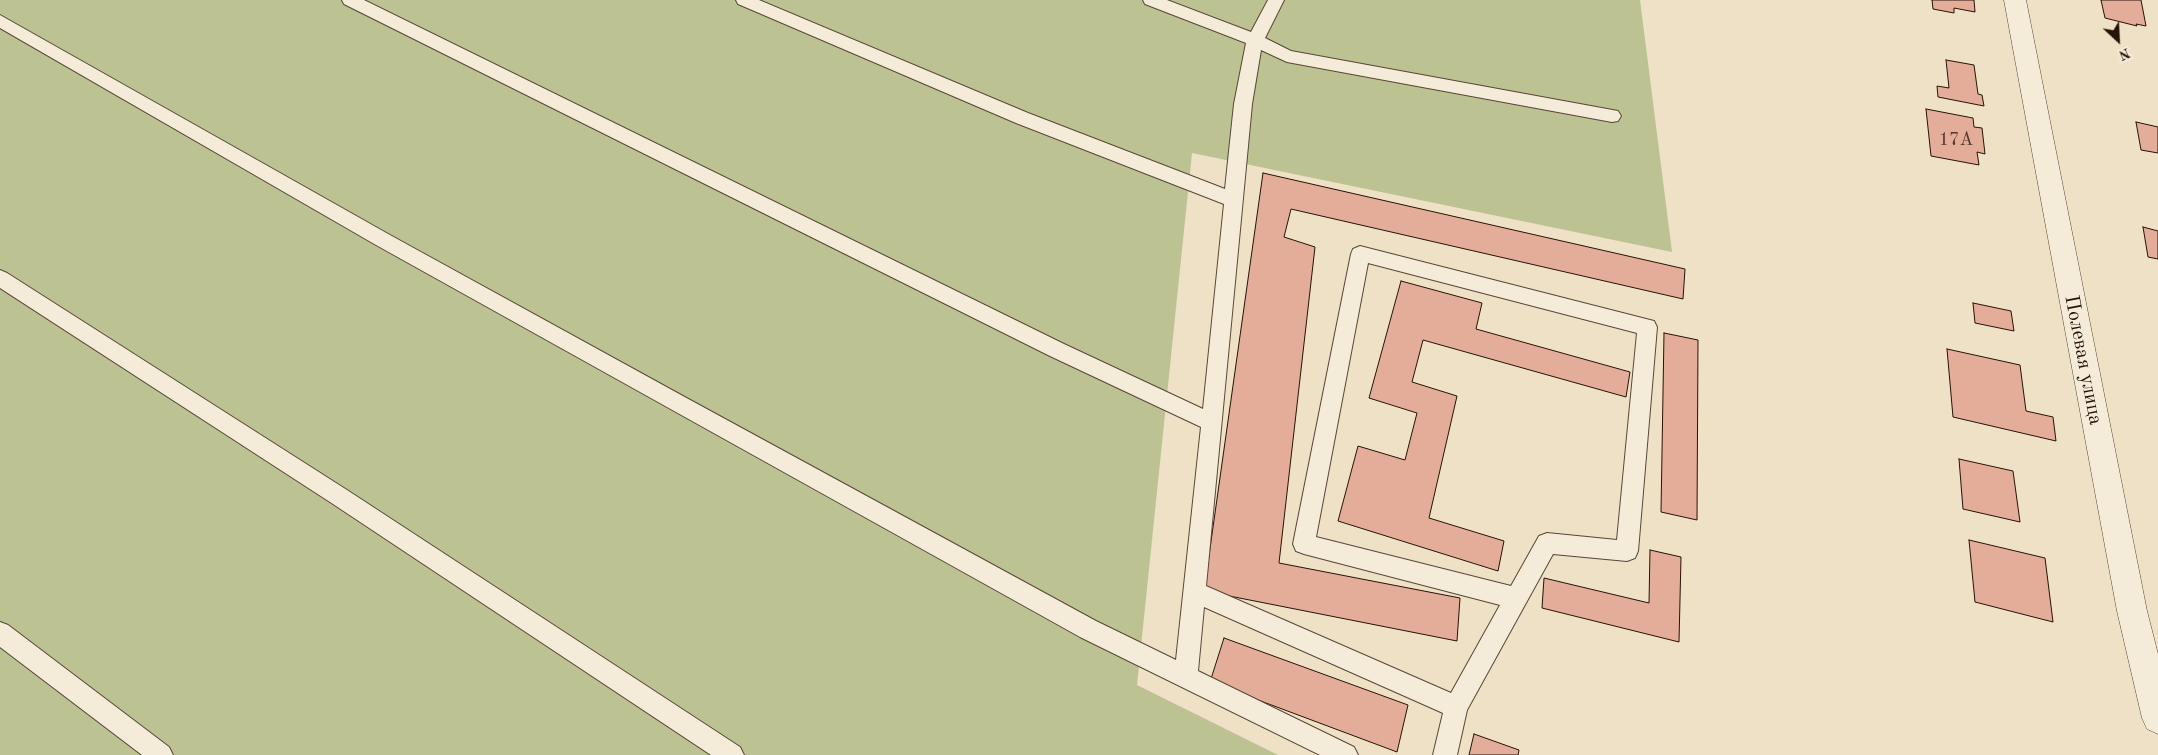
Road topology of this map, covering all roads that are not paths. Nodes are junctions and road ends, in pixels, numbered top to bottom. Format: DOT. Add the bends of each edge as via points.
graph roads {
  1 [pos="350,0"];
  2 [pos="744,0"];
  3 [pos="1151,0"];
  4 [pos="1276,0"];
  5 [pos="2015,0"];
  6 [pos="0,21"];
  7 [pos="1255,40"];
  8 [pos="1612,116"];
  9 [pos="1234,200"];
  10 [pos="0,278"];
  11 [pos="1212,423"];
  12 [pos="1195,592"];
  13 [pos="1516,598"];
  14 [pos="0,633"];
  15 [pos="1186,677"];
  16 [pos="1456,707"];
  17 [pos="2158,718"];
  18 [pos="161,755"];
  19 [pos="732,755"];
  20 [pos="1346,755"];
  21 [pos="1445,755"];
  1 -- 11 [label="lane" via="1057,350"];
  2 -- 9 [label="lane" via="1022,118"];
  3 -- 7 [label="lane"];
  4 -- 7 [label="lane"];
  5 -- 17 [label="street, Полевая улица" via="2132,611"];
  6 -- 15 [label="lane" via="631,378 1088,629"];
  7 -- 8 [label="lane" via="1287,56"];
  7 -- 9 [label="lane" via="1243,104"];
  9 -- 11 [label="lane"];
  10 -- 19 [label="lane"];
  11 -- 12 [label="lane"];
  12 -- 15 [label="lane"];
  12 -- 16 [label="lane"];
  13 -- 13 [label="lane" via="1304,544 1360,254 1647,327 1627,551 1547,542"];
  13 -- 16 [label="lane"];
  14 -- 18 [label="lane"];
  15 -- 20 [label="lane"];
  16 -- 21 [label="lane"];
}
